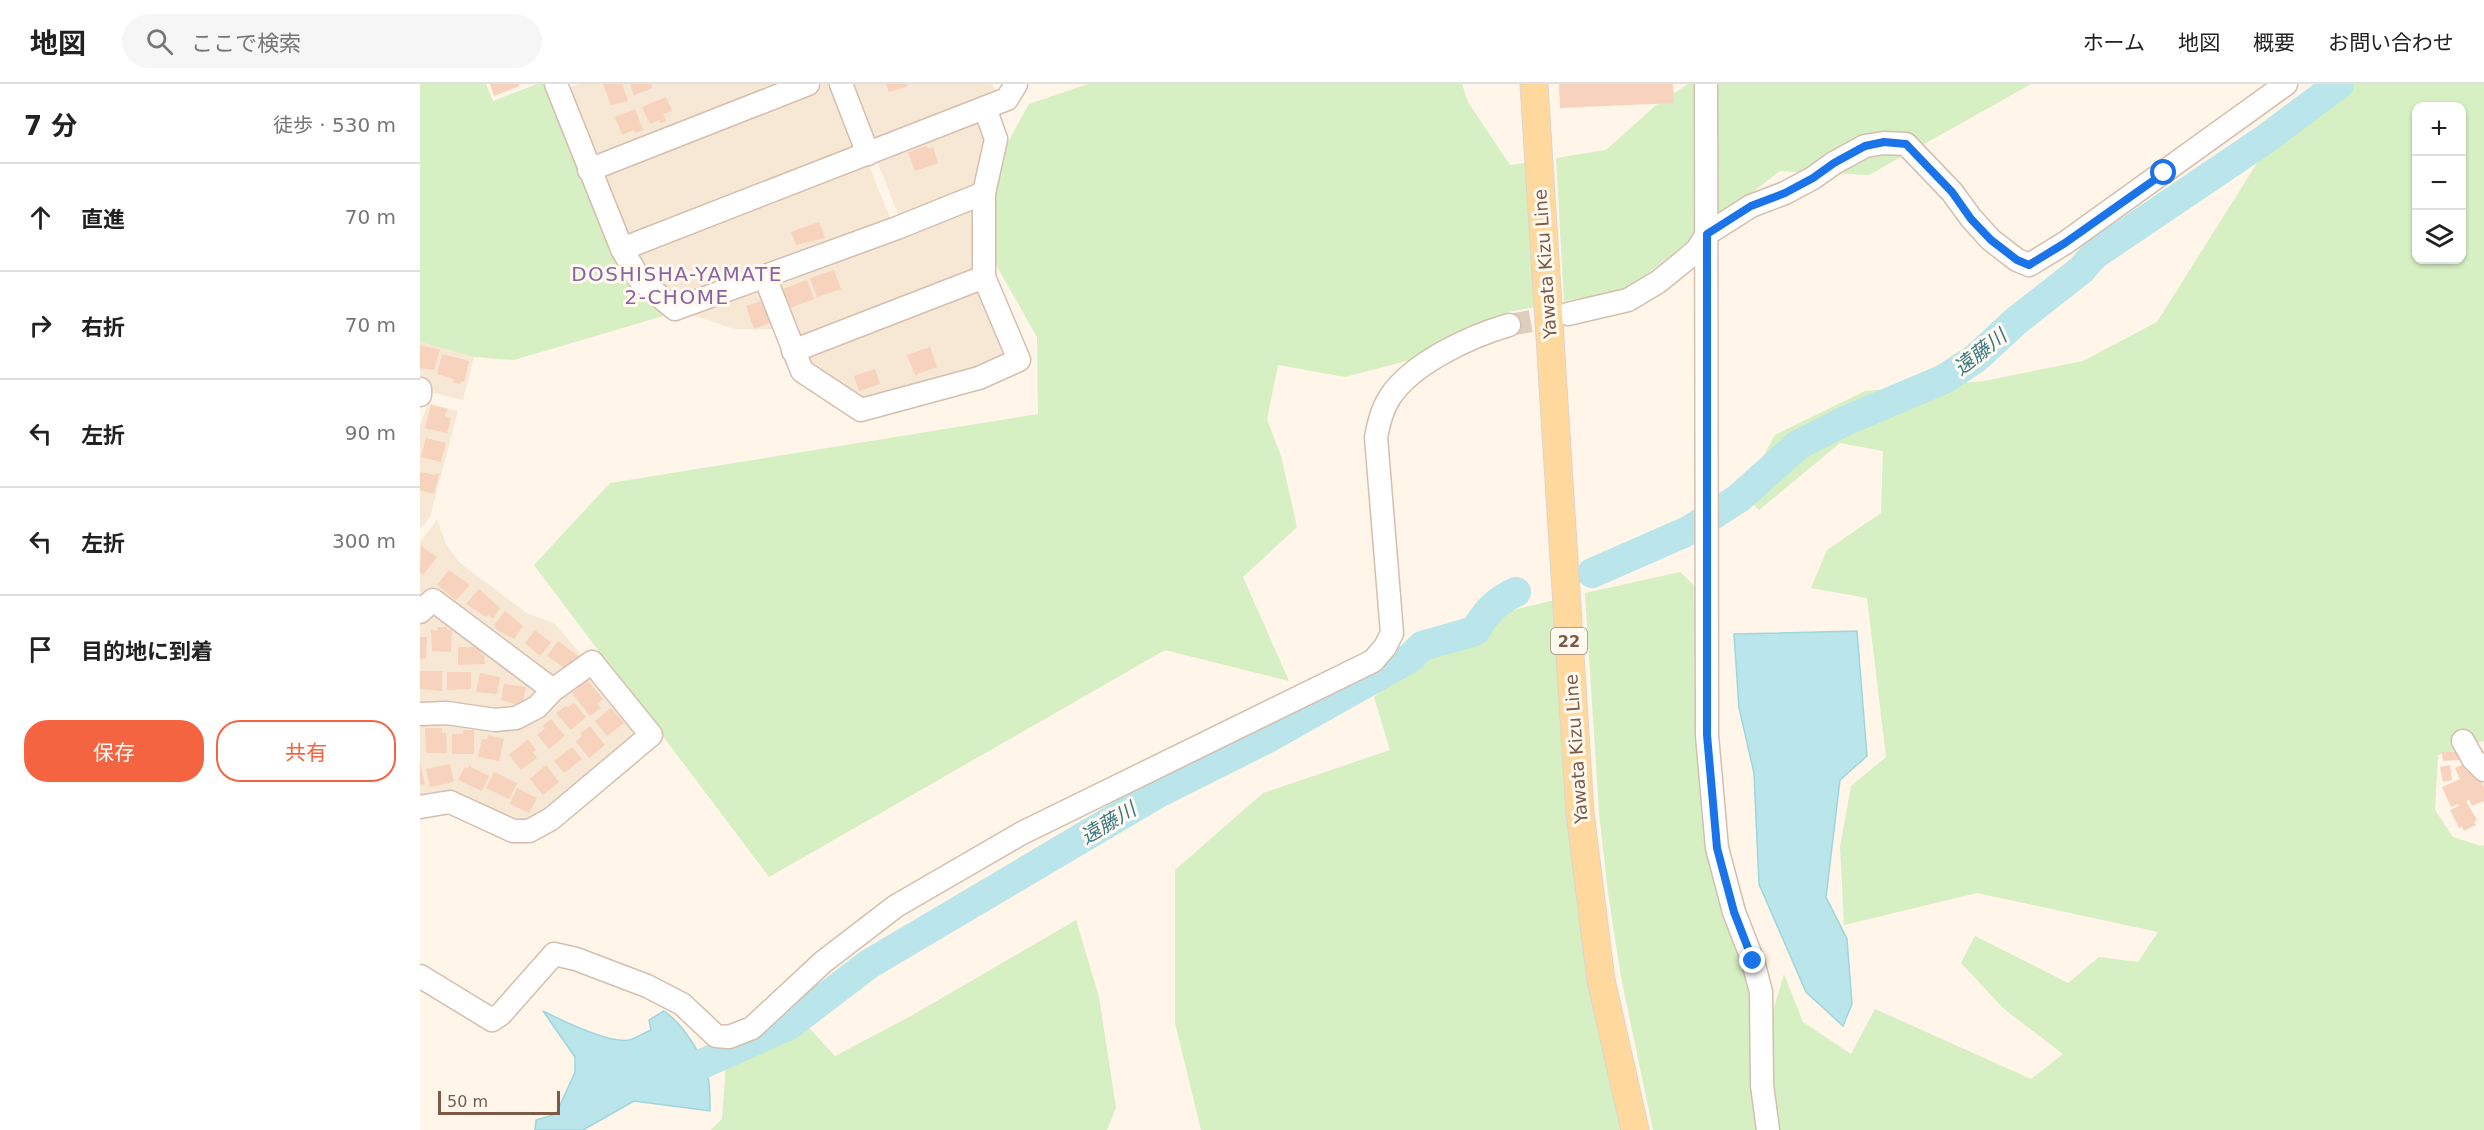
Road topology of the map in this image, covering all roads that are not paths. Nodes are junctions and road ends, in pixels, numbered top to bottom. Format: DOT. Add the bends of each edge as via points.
graph roads {
  1 [pos="808,84"];
  2 [pos="841,84"];
  3 [pos="1016,84"];
  4 [pos="1527,84"];
  5 [pos="1534,84"];
  6 [pos="1706,84"];
  7 [pos="2286,84"];
  8 [pos="560,85"];
  9 [pos="985,108"];
  10 [pos="1538,147"];
  11 [pos="868,154"];
  12 [pos="589,170"];
  13 [pos="984,193"];
  14 [pos="1707,234"];
  15 [pos="622,249"];
  16 [pos="765,277"];
  17 [pos="984,277"];
  18 [pos="1568,315"];
  19 [pos="1509,325"];
  20 [pos="793,351"];
  21 [pos="420,389"];
  22 [pos="420,395"];
  23 [pos="420,612"];
  24 [pos="553,690"];
  25 [pos="420,714"];
  26 [pos="2463,741"];
  27 [pos="2484,770"];
  28 [pos="420,807"];
  29 [pos="420,976"];
  30 [pos="1635,1130"];
  31 [pos="1768,1130"];
  1 -- 12 [label="street"];
  2 -- 11 [label="street"];
  3 -- 9 [label="street" via="1007,99"];
  4 -- 10 [label="main road, Yawata Kizu Line / 22"];
  5 -- 10 [label="main road, Yawata Kizu Line / 22"];
  6 -- 14 [label="street"];
  7 -- 14 [label="street" via="2029,265 1991,240 1906,144 1884,142 1865,146 1785,193 1751,206"];
  8 -- 12 [label="street"];
  9 -- 11 [label="street"];
  9 -- 13 [label="street" via="996,139"];
  10 -- 30 [label="main road, Yawata Kizu Line / 22" via="1580,813 1601,980"];
  11 -- 15 [label="street"];
  12 -- 15 [label="street"];
  13 -- 16 [label="street"];
  13 -- 17 [label="street"];
  14 -- 18 [label="street" via="1697,250 1659,282 1628,300"];
  14 -- 31 [label="street" via="1707,735 1717,848 1761,992 1762,1085"];
  15 -- 16 [label="street" via="640,280 675,309"];
  16 -- 20 [label="street"];
  17 -- 20 [label="street"];
  17 -- 20 [label="street" via="1019,360 979,378 861,411 802,371"];
  19 -- 29 [label="street" via="1460,345 1406,377 1389,397 1380,417 1376,436 1392,633 1373,661 1022,833 896,906 823,962 752,1028 729,1037 716,1035 682,1004 647,986 554,954 492,1020"];
  21 -- 22 [label="street"];
  23 -- 24 [label="street" via="433,600"];
  24 -- 25 [label="street" via="526,714 505,720"];
  24 -- 28 [label="street" via="592,662 651,735 551,819 529,831 513,831 450,802"];
  26 -- 27 [label="street"];
}
